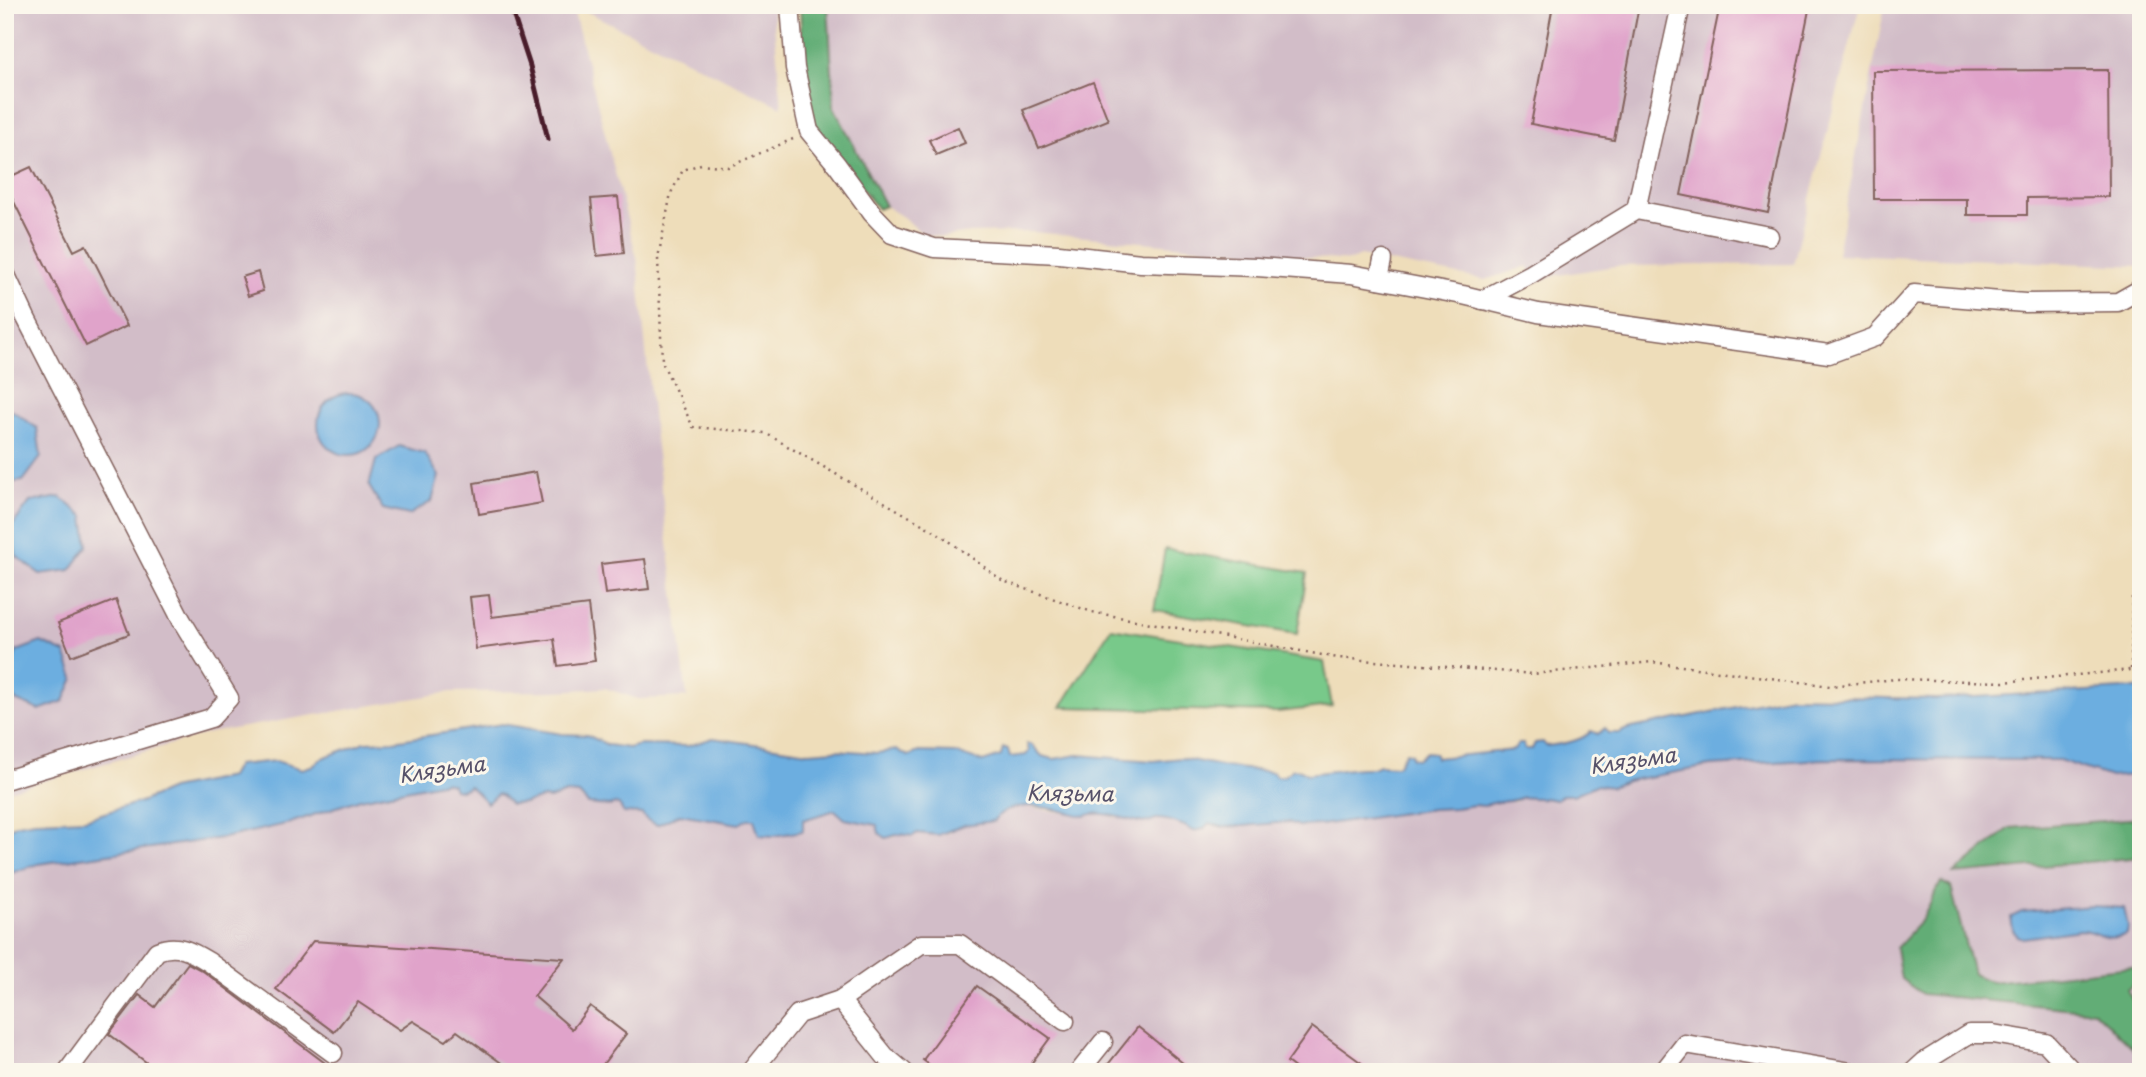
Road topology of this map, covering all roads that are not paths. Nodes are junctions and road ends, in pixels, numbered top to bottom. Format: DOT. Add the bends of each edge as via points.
graph roads {
  1 [pos="1681,5"];
  2 [pos="785,16"];
  3 [pos="1636,210"];
  4 [pos="1769,236"];
  5 [pos="1383,260"];
  6 [pos="5,273"];
  7 [pos="1379,279"];
  8 [pos="2141,289"];
  9 [pos="1482,300"];
  10 [pos="5,780"];
  11 [pos="840,1000"];
  12 [pos="1065,1021"];
  13 [pos="1103,1042"];
  14 [pos="334,1053"];
  15 [pos="67,1072"];
  16 [pos="751,1072"];
  17 [pos="904,1072"];
  18 [pos="1079,1072"];
  19 [pos="1663,1072"];
  20 [pos="1851,1072"];
  21 [pos="1913,1072"];
  22 [pos="2073,1072"];
  1 -- 3 [label="street"];
  2 -- 7 [label="street" via="809,131 892,234 934,248"];
  3 -- 4 [label="street"];
  3 -- 9 [label="street"];
  5 -- 7 [label="street"];
  6 -- 10 [label="street" via="182,621 229,698 211,718"];
  7 -- 9 [label="street"];
  8 -- 9 [label="street" via="2118,302 2025,303 1914,294 1875,337 1829,354 1538,313"];
  11 -- 12 [label="street" via="921,944 960,944"];
  11 -- 16 [label="street" via="798,1014"];
  11 -- 17 [label="street" via="885,1056"];
  13 -- 18 [label="street"];
  14 -- 15 [label="street" via="197,954 168,946 157,951"];
  19 -- 20 [label="street" via="1685,1044"];
  21 -- 22 [label="street" via="1969,1034 2046,1043"];
}
